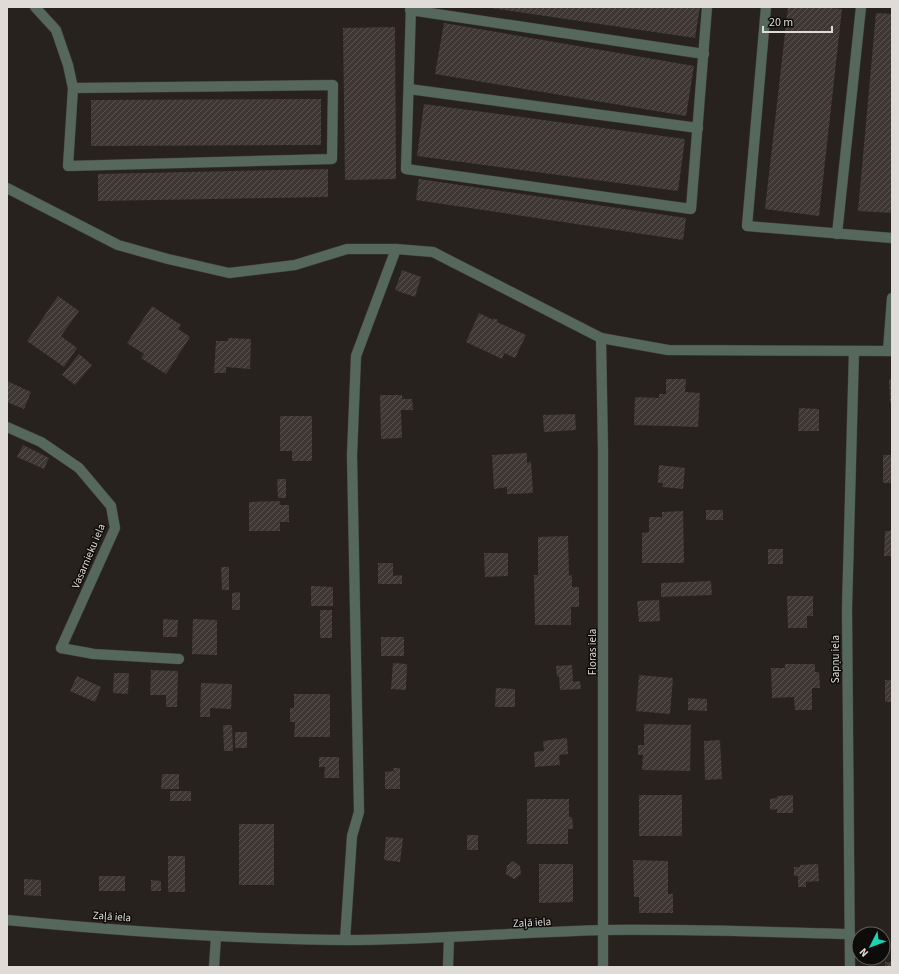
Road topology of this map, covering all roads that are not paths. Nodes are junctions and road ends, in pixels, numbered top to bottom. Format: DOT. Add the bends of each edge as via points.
graph roads {
  1 [pos="35,7"];
  2 [pos="707,7"];
  3 [pos="766,7"];
  4 [pos="861,7"];
  5 [pos="411,9"];
  6 [pos="704,54"];
  7 [pos="73,88"];
  8 [pos="409,89"];
  9 [pos="698,128"];
  10 [pos="7,188"];
  11 [pos="837,234"];
  12 [pos="892,238"];
  13 [pos="396,249"];
  14 [pos="892,298"];
  15 [pos="601,338"];
  16 [pos="854,351"];
  17 [pos="890,351"];
  18 [pos="7,427"];
  19 [pos="179,659"];
  20 [pos="7,920"];
  21 [pos="604,930"];
  22 [pos="850,934"];
  23 [pos="216,936"];
  24 [pos="448,937"];
  25 [pos="345,940"];
  26 [pos="214,967"];
  27 [pos="448,967"];
  28 [pos="603,967"];
  29 [pos="850,967"];
  1 -- 7 [label="street" via="56,30"];
  2 -- 6 [label="street"];
  3 -- 11 [label="street" via="747,226"];
  4 -- 11 [label="street"];
  5 -- 6 [label="street"];
  5 -- 8 [label="street"];
  6 -- 9 [label="street"];
  7 -- 7 [label="street" via="332,85 332,159 68,166"];
  8 -- 9 [label="street"];
  8 -- 9 [label="street" via="406,169 691,209"];
  10 -- 13 [label="street" via="118,245 228,273 295,265 347,249"];
  11 -- 12 [label="street"];
  13 -- 15 [label="street" via="433,252"];
  13 -- 25 [label="street" via="356,356 352,455 360,812 352,836"];
  14 -- 17 [label="street"];
  15 -- 16 [label="street" via="668,350"];
  15 -- 21 [label="street, Floras iela"];
  16 -- 17 [label="street"];
  16 -- 22 [label="street, Sapņu iela" via="847,609"];
  18 -- 19 [label="street, Vasarnieku iela" via="41,442 79,468 111,506 115,528 61,648 94,654"];
  20 -- 23 [label="street, Zaļā iela"];
  21 -- 22 [label="street, Zaļā iela"];
  21 -- 24 [label="street, Zaļā iela"];
  21 -- 28 [label="street, Floras iela"];
  22 -- 29 [label="street, Sapņu iela"];
  23 -- 25 [label="street, Zaļā iela"];
  23 -- 26 [label="street"];
  24 -- 25 [label="street, Zaļā iela"];
  24 -- 27 [label="street"];
}
